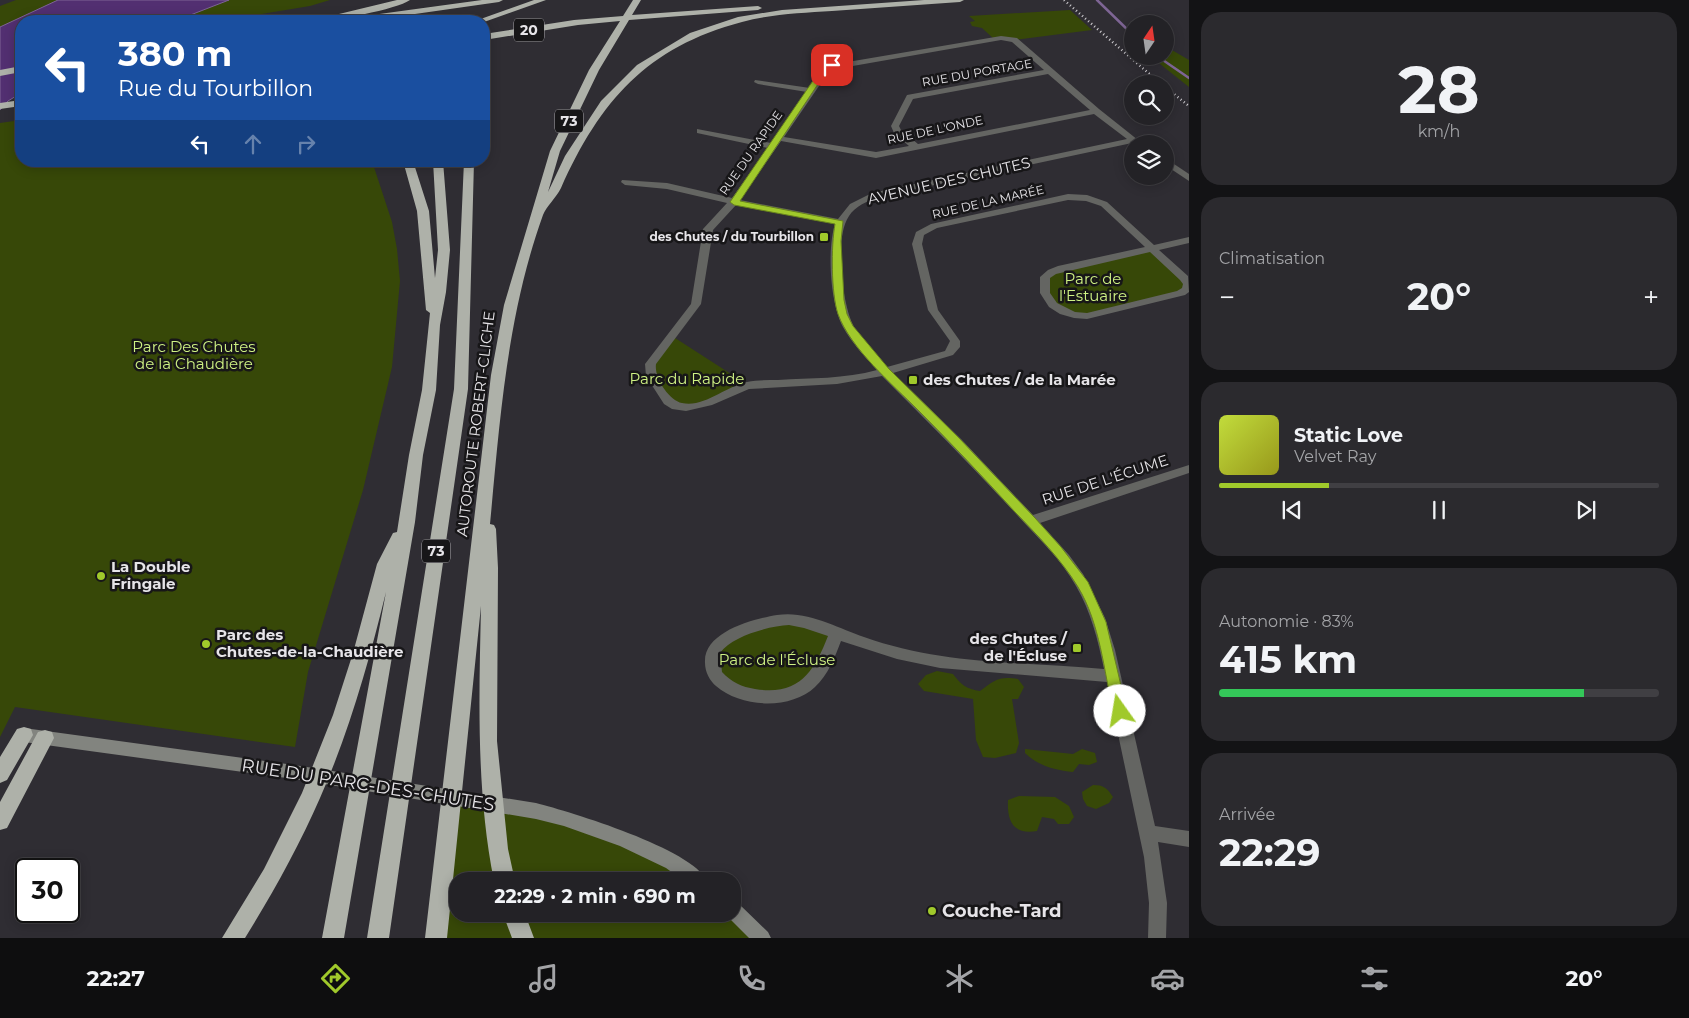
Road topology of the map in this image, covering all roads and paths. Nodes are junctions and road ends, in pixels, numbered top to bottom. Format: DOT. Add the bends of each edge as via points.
graph roads {
  1 [pos="406,0"];
  2 [pos="424,0"];
  3 [pos="499,0"];
  4 [pos="503,0"];
  5 [pos="542,0"];
  6 [pos="639,0"];
  7 [pos="960,0"];
  8 [pos="700,3"];
  9 [pos="912,3"];
  10 [pos="347,15"];
  11 [pos="393,15"];
  12 [pos="425,15"];
  13 [pos="490,18"];
  14 [pos="574,23"];
  15 [pos="490,25"];
  16 [pos="490,36"];
  17 [pos="15,71"];
  18 [pos="1051,71"];
  19 [pos="0,73"];
  20 [pos="758,82"];
  21 [pos="809,90"];
  22 [pos="15,104"];
  23 [pos="0,106"];
  24 [pos="1096,111"];
  25 [pos="700,132"];
  26 [pos="1128,135"];
  27 [pos="778,138"];
  28 [pos="1124,145"];
  29 [pos="773,146"];
  30 [pos="916,147"];
  31 [pos="410,167"];
  32 [pos="438,167"];
  33 [pos="468,167"];
  34 [pos="1174,167"];
  35 [pos="1189,178"];
  36 [pos="625,182"];
  37 [pos="734,202"];
  38 [pos="538,214"];
  39 [pos="840,222"];
  40 [pos="1189,240"];
  41 [pos="1151,248"];
  42 [pos="434,325"];
  43 [pos="886,372"];
  44 [pos="1189,469"];
  45 [pos="486,485"];
  46 [pos="1031,521"];
  47 [pos="406,522"];
  48 [pos="837,634"];
  49 [pos="1112,676"];
  50 [pos="24,735"];
  51 [pos="45,738"];
  52 [pos="0,774"];
  53 [pos="0,821"];
  54 [pos="1147,832"];
  55 [pos="1189,839"];
  56 [pos="502,872"];
  57 [pos="686,872"];
  58 [pos="741,917"];
  59 [pos="517,922"];
  60 [pos="233,938"];
  61 [pos="333,938"];
  62 [pos="378,938"];
  63 [pos="436,938"];
  64 [pos="523,938"];
  65 [pos="762,938"];
  66 [pos="1157,938"];
  1 -- 10 [label="highway"];
  2 -- 12 [label="highway"];
  3 -- 11 [label="highway"];
  4 -- 15 [label="highway"];
  5 -- 13 [label="highway"];
  6 -- 38 [label="highway, AUTOROUTE ROBERT-CLICHE / 73" via="594,70 555,151"];
  7 -- 9 [label="highway"];
  8 -- 14 [label="highway, 20"];
  9 -- 14 [label="highway" via="710,11"];
  9 -- 38 [label="highway" via="756,16 693,35 675,45 640,67 604,103"];
  14 -- 16 [label="highway, 20"];
  17 -- 19 [label="highway"];
  18 -- 21 [label="street, RUE DU RAPIDE" via="1014,40 994,39 832,65 823,70"];
  18 -- 24 [label="street"];
  18 -- 30 [label="street, RUE DU PORTAGE" via="910,97 895,126"];
  20 -- 21 [label="street"];
  21 -- 27 [label="street, RUE DU RAPIDE"];
  22 -- 23 [label="highway"];
  24 -- 26 [label="street"];
  24 -- 30 [label="street, RUE DE L'ONDE"];
  25 -- 29 [label="street"];
  27 -- 29 [label="street, RUE DU RAPIDE"];
  27 -- 30 [label="street, RUE DE L'ONDE" via="876,155"];
  28 -- 39 [label="street, AVENUE DES CHUTES" via="875,195 848,210"];
  29 -- 37 [label="street, RUE DU RAPIDE"];
  31 -- 42 [label="highway" via="423,211"];
  32 -- 42 [label="highway" via="444,250"];
  33 -- 62 [label="highway, AUTOROUTE ROBERT-CLICHE / 73" via="460,389"];
  34 -- 35 [label="street"];
  36 -- 37 [label="street" via="667,186"];
  37 -- 39 [label="street"];
  37 -- 43 [label="street, RUE DU RAPIDE" via="711,224 706,234 693,311 649,366 667,400 684,408 698,406 748,385 837,380"];
  38 -- 45 [label="highway, AUTOROUTE ROBERT-CLICHE / 73" via="510,305 498,375"];
  39 -- 43 [label="street" via="836,241 842,314 857,340"];
  40 -- 41 [label="street"];
  41 -- 41 [label="street, RUE DE LA MARÉE" via="1052,272 1046,277 1045,293 1053,305 1064,312 1087,316 1187,289 1184,278"];
  41 -- 43 [label="street, RUE DE LA MARÉE" via="1104,204 1076,196 934,226 920,234 917,244 930,304 955,341 954,347 949,353"];
  42 -- 47 [label="highway" via="429,390"];
  43 -- 46 [label="street"];
  44 -- 46 [label="street, RUE DE L'ÉCUME"];
  45 -- 56 [label="highway" via="490,568 488,741"];
  45 -- 63 [label="highway, AUTOROUTE ROBERT-CLICHE / 73"];
  46 -- 49 [label="street" via="1084,586 1100,622"];
  47 -- 60 [label="highway" via="385,564 342,715 311,796 271,876"];
  47 -- 61 [label="highway"];
  48 -- 48 [label="street" via="825,665 809,684 791,695 772,698 746,694 718,680 711,666 712,652 722,641 761,625 782,620 808,623"];
  48 -- 49 [label="street" via="916,658 963,665"];
  49 -- 54 [label="street"];
  50 -- 51 [label="street, RUE DU PARC-DES-CHUTES"];
  50 -- 52 [label="highway"];
  51 -- 53 [label="highway"];
  51 -- 57 [label="street, RUE DU PARC-DES-CHUTES" via="536,810 625,840"];
  54 -- 55 [label="street"];
  54 -- 66 [label="street" via="1158,904"];
  58 -- 65 [label="street"];
  59 -- 64 [label="highway"];
}
